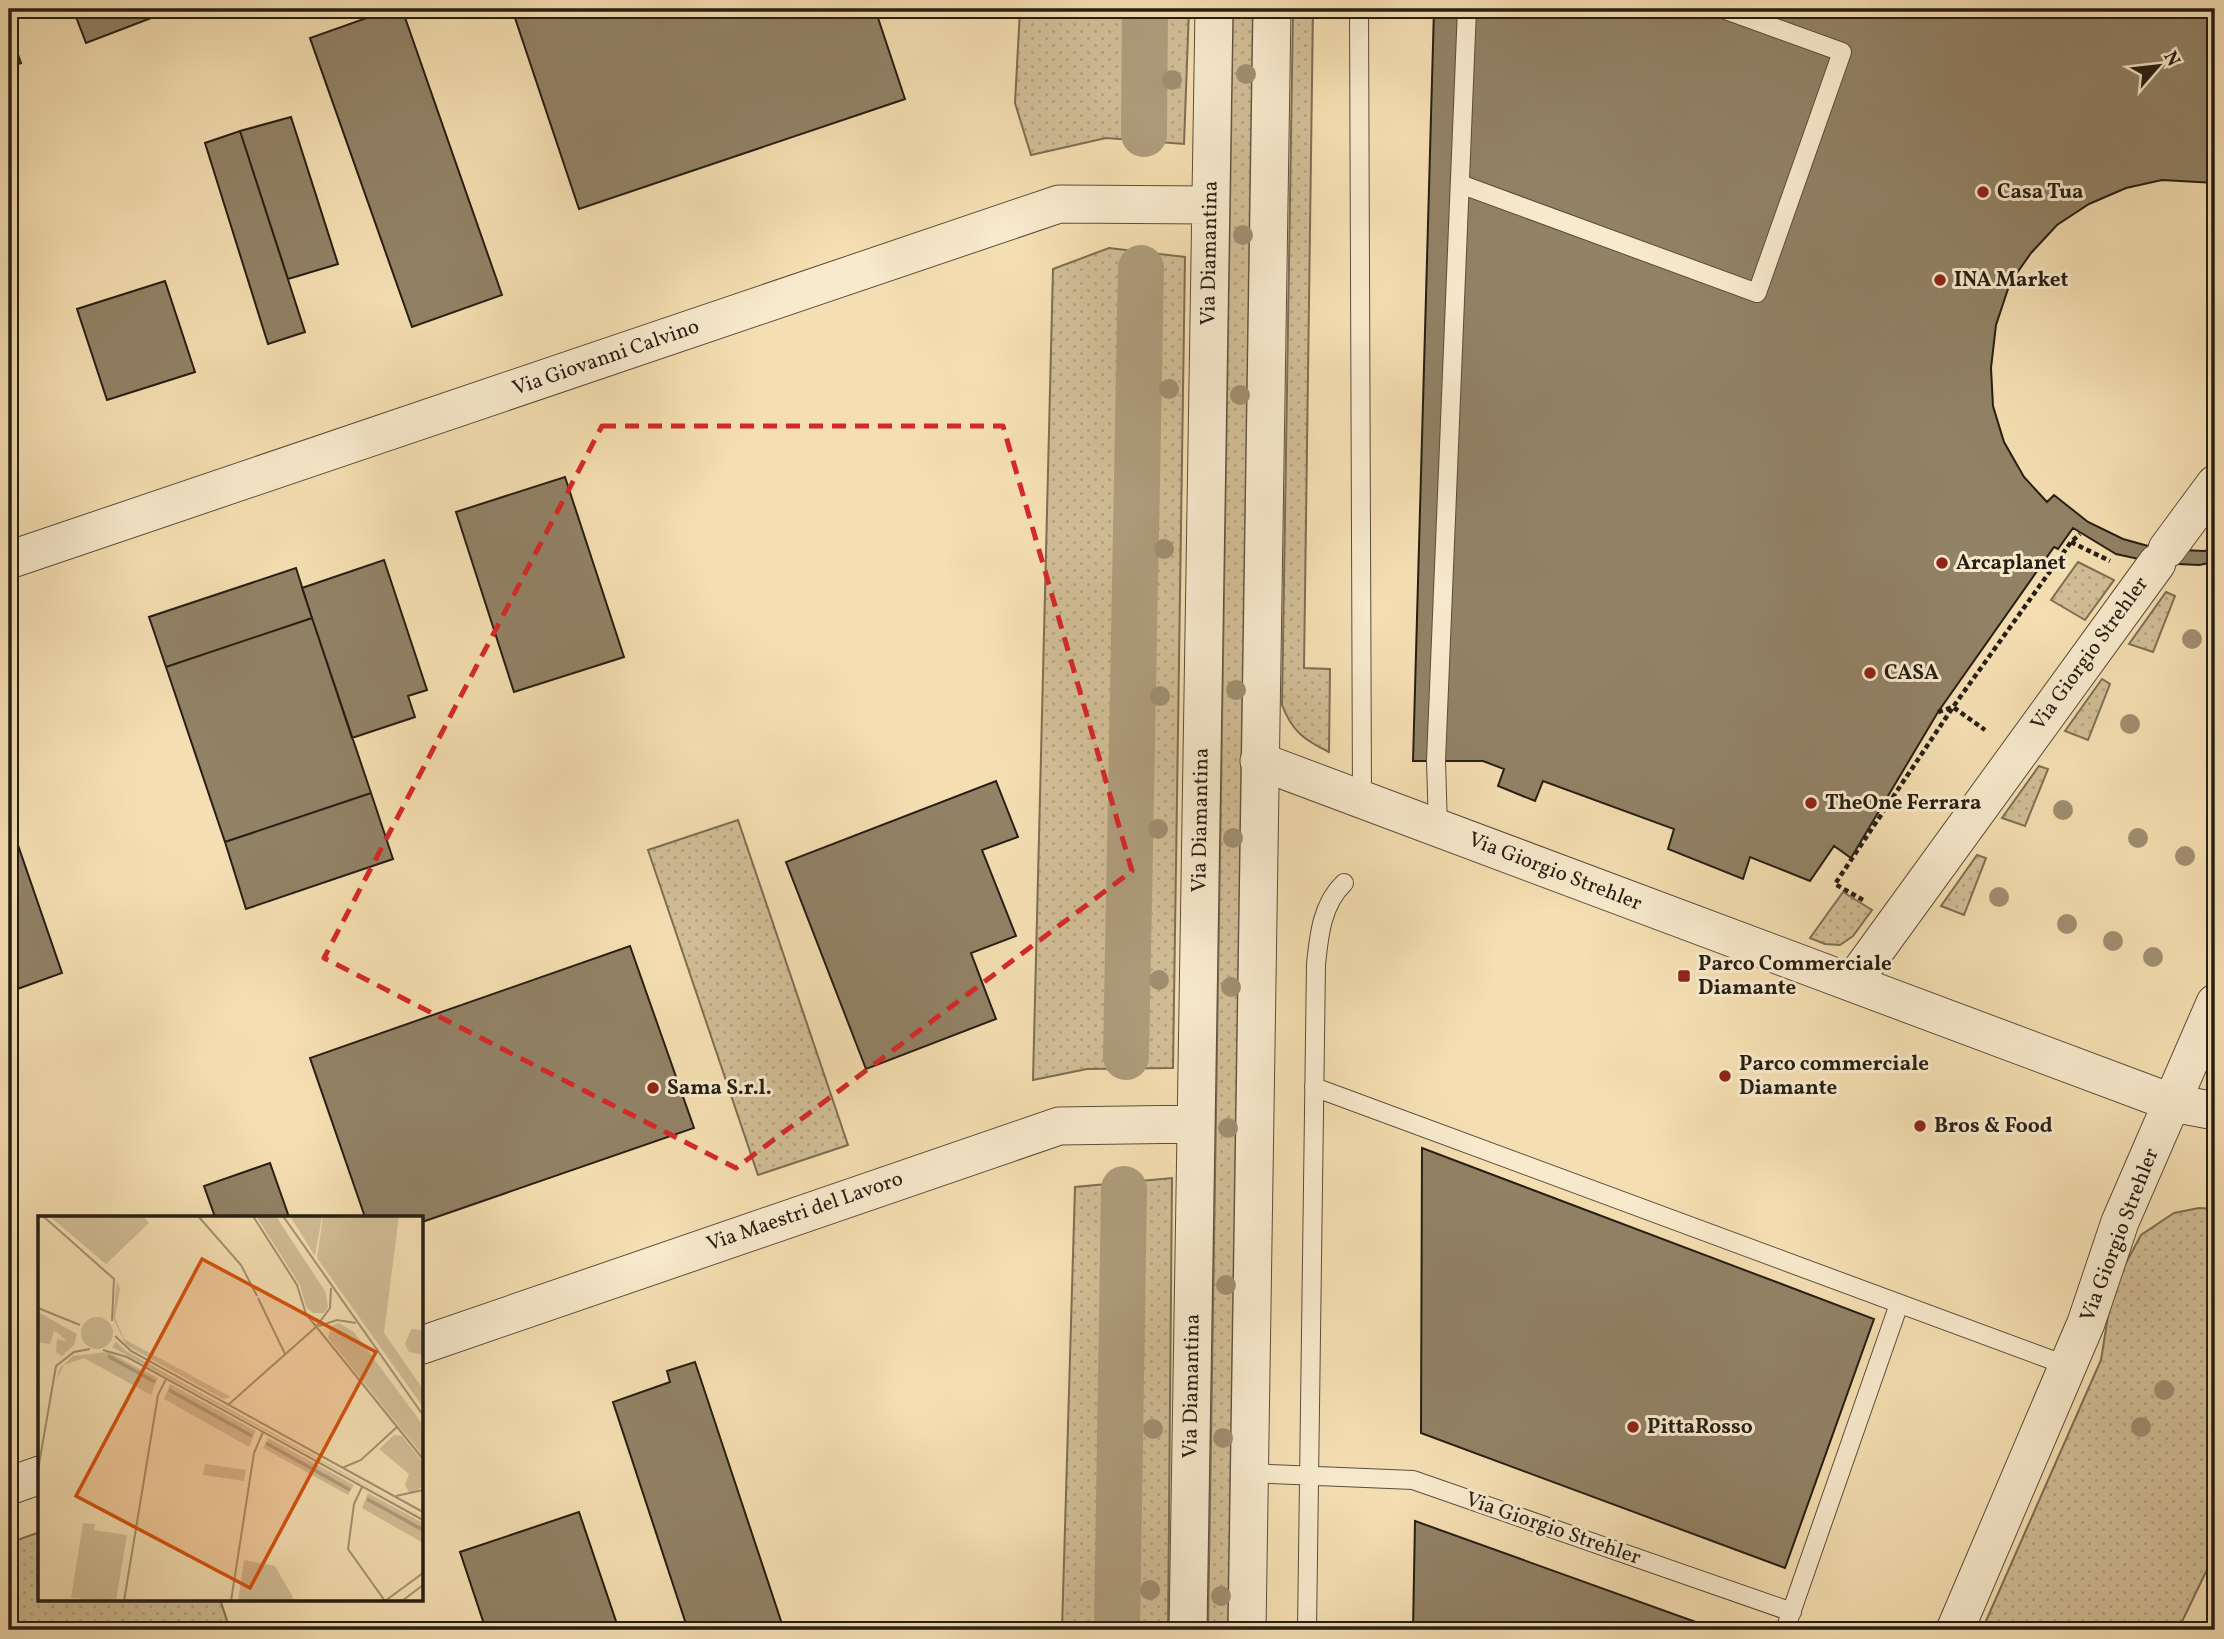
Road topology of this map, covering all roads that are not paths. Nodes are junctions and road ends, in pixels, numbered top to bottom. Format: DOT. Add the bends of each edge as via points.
graph roads {
  1 [pos="1214,9"];
  2 [pos="1272,9"];
  3 [pos="1359,9"];
  4 [pos="1467,9"];
  5 [pos="1723,9"];
  6 [pos="1460,184"];
  7 [pos="1210,205"];
  8 [pos="2215,484"];
  9 [pos="9,559"];
  10 [pos="1259,761"];
  11 [pos="1362,799"];
  12 [pos="1438,828"];
  13 [pos="1344,883"];
  14 [pos="1852,984"];
  15 [pos="2215,1003"];
  16 [pos="1314,1087"];
  17 [pos="2173,1103"];
  18 [pos="2215,1111"];
  19 [pos="1196,1125"];
  20 [pos="2215,1139"];
  21 [pos="1899,1304"];
  22 [pos="424,1344"];
  23 [pos="2068,1366"];
  24 [pos="1249,1473"];
  25 [pos="38,1476"];
  26 [pos="1309,1478"];
  27 [pos="9,1486"];
  28 [pos="1792,1612"];
  29 [pos="1188,1630"];
  30 [pos="1247,1630"];
  31 [pos="1307,1630"];
  32 [pos="1785,1630"];
  33 [pos="1955,1630"];
  1 -- 7 [label="street, Via Diamantina"];
  2 -- 10 [label="street"];
  3 -- 11 [label="lane"];
  4 -- 6 [label="lane"];
  5 -- 6 [label="lane" via="1842,52 1757,293"];
  6 -- 12 [label="lane" via="1436,761"];
  7 -- 9 [label="street, Via Giovanni Calvino" via="1059,204"];
  7 -- 19 [label="street, Via Diamantina"];
  8 -- 14 [label="street, Via Giorgio Strehler"];
  10 -- 11 [label="street, Via Giorgio Strehler"];
  10 -- 24 [label="street"];
  11 -- 12 [label="street, Via Giorgio Strehler"];
  12 -- 14 [label="street, Via Giorgio Strehler"];
  13 -- 16 [label="lane" via="1325,912 1318,943"];
  14 -- 17 [label="street, Via Giorgio Strehler"];
  15 -- 17 [label="street"];
  16 -- 21 [label="lane"];
  16 -- 26 [label="lane"];
  17 -- 18 [label="street, Via Giorgio Strehler"];
  17 -- 20 [label="street, Via Giorgio Strehler"];
  17 -- 23 [label="street, Via Giorgio Strehler" via="2120,1222 2095,1302"];
  19 -- 22 [label="street, Via Maestri del Lavoro" via="1059,1126"];
  19 -- 29 [label="street, Via Diamantina"];
  21 -- 23 [label="lane"];
  21 -- 28 [label="lane"];
  23 -- 33 [label="street, Via Giorgio Strehler"];
  24 -- 26 [label="lane, Via Giorgio Strehler"];
  24 -- 30 [label="street"];
  25 -- 27 [label="street"];
  26 -- 28 [label="lane, Via Giorgio Strehler" via="1413,1480"];
  26 -- 31 [label="lane"];
  28 -- 32 [label="lane"];
}
